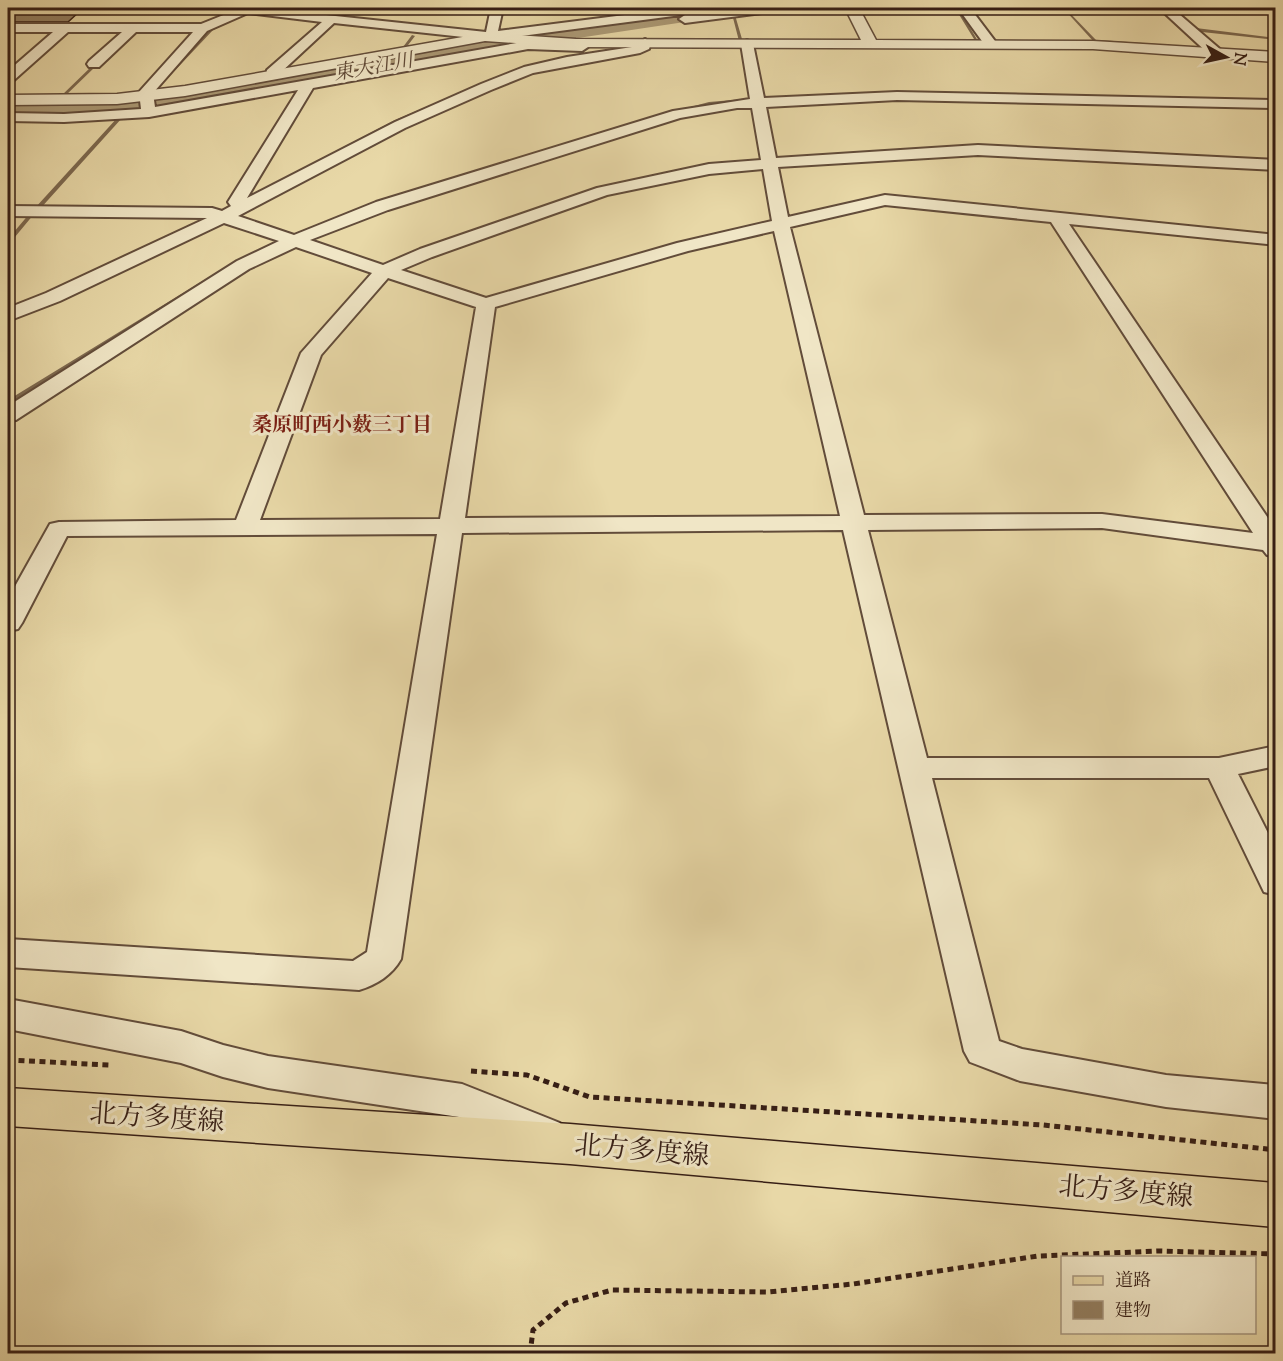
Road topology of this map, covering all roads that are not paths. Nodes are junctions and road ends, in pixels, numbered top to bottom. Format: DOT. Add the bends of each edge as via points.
graph roads {
  1 [pos="497,8"];
  2 [pos="704,8"];
  3 [pos="770,8"];
  4 [pos="852,8"];
  5 [pos="964,8"];
  6 [pos="1165,8"];
  7 [pos="242,9"];
  8 [pos="74,12"];
  9 [pos="316,12"];
  10 [pos="128,23"];
  11 [pos="328,23"];
  12 [pos="8,27"];
  13 [pos="38,27"];
  14 [pos="66,27"];
  15 [pos="203,28"];
  16 [pos="496,37"];
  17 [pos="462,41"];
  18 [pos="547,42"];
  19 [pos="747,44"];
  20 [pos="871,44"];
  21 [pos="992,45"];
  22 [pos="641,46"];
  23 [pos="1216,53"];
  24 [pos="1275,57"];
  25 [pos="94,64"];
  26 [pos="273,75"];
  27 [pos="8,78"];
  28 [pos="306,86"];
  29 [pos="1275,98"];
  30 [pos="756,99"];
  31 [pos="8,100"];
  32 [pos="1275,104"];
  33 [pos="147,105"];
  34 [pos="8,117"];
  35 [pos="769,162"];
  36 [pos="1275,165"];
  37 [pos="241,207"];
  38 [pos="8,211"];
  39 [pos="223,217"];
  40 [pos="1060,217"];
  41 [pos="782,224"];
  42 [pos="287,238"];
  43 [pos="1269,239"];
  44 [pos="1275,256"];
  45 [pos="384,271"];
  46 [pos="486,304"];
  47 [pos="8,315"];
  48 [pos="88,344"];
  49 [pos="8,416"];
  50 [pos="854,522"];
  51 [pos="451,526"];
  52 [pos="245,528"];
  53 [pos="1274,546"];
  54 [pos="8,623"];
  55 [pos="1275,756"];
  56 [pos="915,768"];
  57 [pos="1219,768"];
  58 [pos="1275,882"];
  59 [pos="8,953"];
  60 [pos="8,1014"];
  61 [pos="1275,1102"];
  62 [pos="8,1107"];
  63 [pos="570,1144"];
  64 [pos="1275,1205"];
  1 -- 16 [label="street"];
  2 -- 16 [label="street"];
  3 -- 18 [label="street" via="584,33"];
  4 -- 20 [label="street"];
  5 -- 21 [label="street"];
  6 -- 23 [label="street"];
  7 -- 9 [label="street"];
  7 -- 11 [label="street"];
  7 -- 15 [label="street"];
  8 -- 13 [label="street"];
  9 -- 16 [label="street"];
  10 -- 14 [label="street"];
  10 -- 15 [label="street"];
  10 -- 25 [label="street"];
  11 -- 17 [label="street"];
  11 -- 26 [label="street"];
  12 -- 13 [label="street"];
  13 -- 14 [label="street"];
  14 -- 27 [label="street"];
  15 -- 33 [label="street" via="146,92"];
  16 -- 17 [label="street"];
  16 -- 18 [label="street"];
  17 -- 26 [label="street"];
  18 -- 22 [label="street"];
  19 -- 20 [label="street"];
  19 -- 22 [label="street"];
  19 -- 30 [label="street"];
  20 -- 21 [label="street"];
  21 -- 23 [label="street" via="1114,46"];
  22 -- 28 [label="street" via="528,45"];
  22 -- 37 [label="street" via="529,70 486,87 400,125"];
  23 -- 24 [label="street"];
  26 -- 33 [label="street"];
  28 -- 33 [label="street"];
  28 -- 37 [label="street" via="236,202"];
  29 -- 30 [label="street" via="921,90"];
  30 -- 32 [label="street" via="897,96"];
  30 -- 35 [label="street"];
  30 -- 42 [label="street" via="678,114"];
  31 -- 33 [label="street"];
  33 -- 34 [label="street" via="64,118"];
  35 -- 36 [label="street" via="978,150"];
  35 -- 41 [label="street"];
  35 -- 45 [label="street" via="709,169 603,191"];
  37 -- 39 [label="street"];
  38 -- 39 [label="street" via="212,213"];
  39 -- 42 [label="street"];
  39 -- 47 [label="street"];
  40 -- 41 [label="street" via="885,200"];
  40 -- 43 [label="street"];
  40 -- 53 [label="street" via="1060,223"];
  41 -- 46 [label="street" via="683,247"];
  41 -- 50 [label="street"];
  42 -- 45 [label="street"];
  42 -- 48 [label="street" via="209,270"];
  42 -- 49 [label="street"];
  43 -- 44 [label="street"];
  45 -- 46 [label="street"];
  45 -- 52 [label="street" via="311,353"];
  46 -- 51 [label="street"];
  50 -- 51 [label="street"];
  50 -- 53 [label="street" via="1102,521"];
  50 -- 56 [label="street"];
  51 -- 52 [label="street"];
  51 -- 59 [label="street" via="383,959 359,976"];
  52 -- 54 [label="street" via="59,529"];
  55 -- 57 [label="street"];
  56 -- 57 [label="street"];
  56 -- 61 [label="street" via="983,1051 1020,1065 1166,1091"];
  57 -- 58 [label="street"];
  60 -- 63 [label="street" via="181,1047 268,1072 462,1101"];
  62 -- 63 [label="main road, 北方多度線"];
  63 -- 64 [label="main road, 北方多度線"];
}
